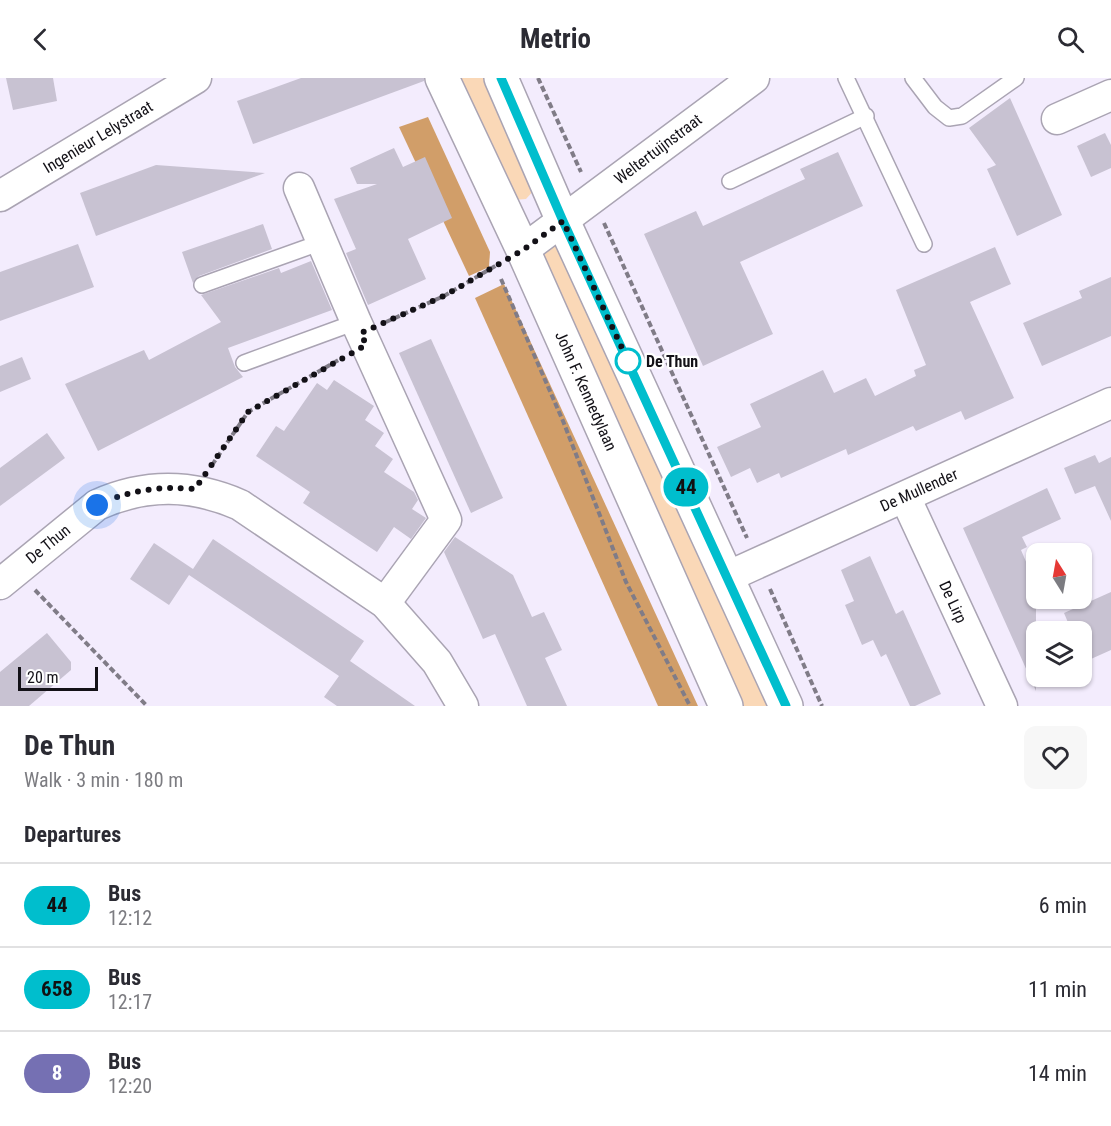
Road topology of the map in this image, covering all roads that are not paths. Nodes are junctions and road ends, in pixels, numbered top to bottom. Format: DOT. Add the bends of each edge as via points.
graph roads {
  1 [pos="196,78"];
  2 [pos="442,78"];
  3 [pos="501,78"];
  4 [pos="754,78"];
  5 [pos="846,78"];
  6 [pos="913,78"];
  7 [pos="1016,78"];
  8 [pos="1111,94"];
  9 [pos="866,116"];
  10 [pos="1057,119"];
  11 [pos="730,181"];
  12 [pos="299,188"];
  13 [pos="0,196"];
  14 [pos="563,221"];
  15 [pos="322,242"];
  16 [pos="924,244"];
  17 [pos="504,257"];
  18 [pos="202,285"];
  19 [pos="361,333"];
  20 [pos="244,363"];
  21 [pos="1111,403"];
  22 [pos="905,497"];
  23 [pos="727,576"];
  24 [pos="8,577"];
  25 [pos="385,603"];
  26 [pos="463,706"];
  27 [pos="726,706"];
  28 [pos="786,706"];
  29 [pos="1002,706"];
  1 -- 13 [label="street, Ingenieur Lelystraat"];
  2 -- 17 [label="street, John F. Kennedylaan"];
  3 -- 14 [label="street"];
  4 -- 14 [label="street, Weltertuijnstraat"];
  5 -- 9 [label="lane"];
  6 -- 7 [label="lane" via="935,107 949,118 963,116"];
  8 -- 10 [label="street"];
  9 -- 11 [label="lane"];
  9 -- 16 [label="lane"];
  12 -- 15 [label="street"];
  14 -- 17 [label="street, Weltertuijnstraat"];
  14 -- 23 [label="street"];
  15 -- 18 [label="lane"];
  15 -- 19 [label="street"];
  17 -- 27 [label="street, John F. Kennedylaan"];
  19 -- 20 [label="lane"];
  19 -- 25 [label="street" via="446,520"];
  21 -- 22 [label="street, De Mullender"];
  22 -- 23 [label="street, De Mullender"];
  22 -- 29 [label="street, De Lirp"];
  23 -- 28 [label="street"];
  24 -- 25 [label="street, De Thun" via="97,505 152,488 195,489 240,505"];
  25 -- 26 [label="street, De Thun" via="437,662"];
}
